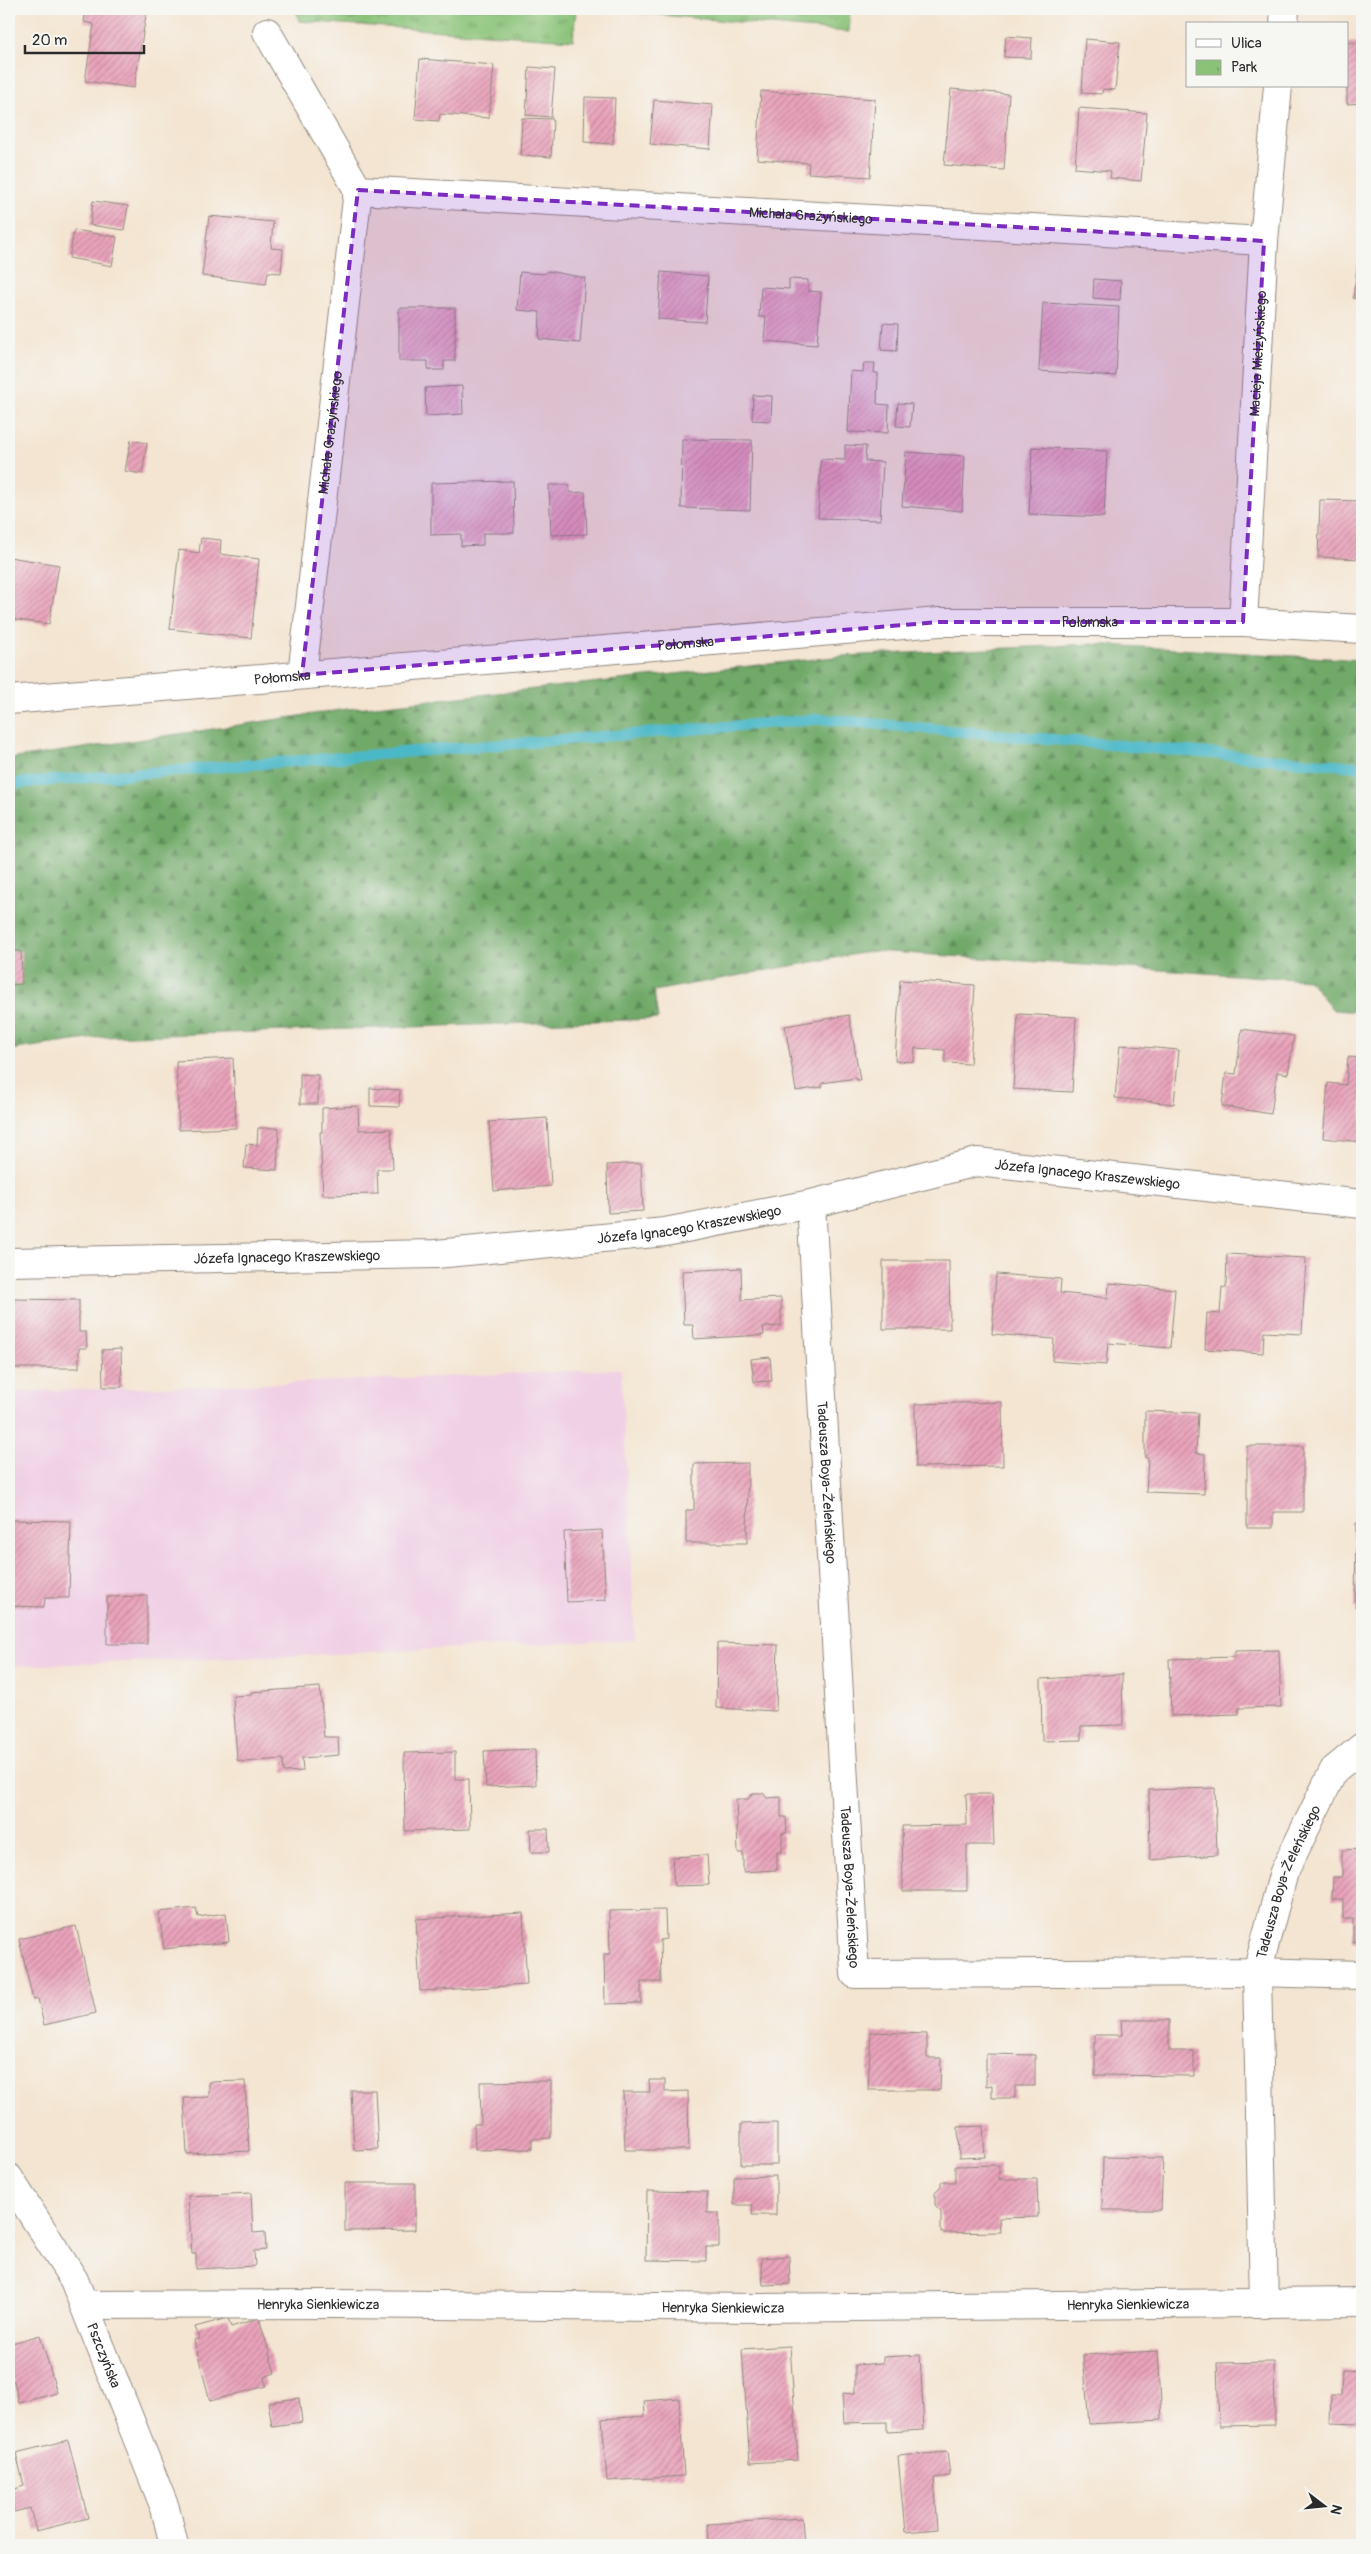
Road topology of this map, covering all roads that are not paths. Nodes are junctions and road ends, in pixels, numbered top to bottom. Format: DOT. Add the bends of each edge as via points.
graph roads {
  1 [pos="1285,9"];
  2 [pos="1284,22"];
  3 [pos="267,32"];
  4 [pos="1278,88"];
  5 [pos="358,190"];
  6 [pos="1264,241"];
  7 [pos="1243,622"];
  8 [pos="1362,629"];
  9 [pos="302,675"];
  10 [pos="9,700"];
  11 [pos="811,1204"];
  12 [pos="1362,1204"];
  13 [pos="9,1262"];
  14 [pos="1362,1747"];
  15 [pos="1257,1972"];
  16 [pos="1362,1976"];
  17 [pos="9,2178"];
  18 [pos="1362,2302"];
  19 [pos="1264,2304"];
  20 [pos="84,2305"];
  21 [pos="174,2545"];
  1 -- 2 [label="street"];
  3 -- 5 [label="street"];
  4 -- 6 [label="street, Macieja Mielżyńskiego"];
  5 -- 6 [label="street, Michała Grażyńskiego"];
  5 -- 9 [label="street, Michała Grażyńskiego"];
  6 -- 7 [label="street, Macieja Mielżyńskiego"];
  7 -- 8 [label="street, Połomska"];
  7 -- 9 [label="street, Połomska" via="939,622"];
  9 -- 10 [label="street, Połomska"];
  11 -- 12 [label="street, Józefa Ignacego Kraszewskiego" via="977,1162"];
  11 -- 13 [label="street, Józefa Ignacego Kraszewskiego" via="665,1232 436,1254"];
  11 -- 15 [label="street, Tadeusza Boya-Żeleńskiego" via="855,1974"];
  14 -- 15 [label="street, Tadeusza Boya-Żeleńskiego" via="1334,1770 1284,1872"];
  15 -- 16 [label="street"];
  15 -- 19 [label="street"];
  17 -- 20 [label="street, Pszczyńska" via="74,2280"];
  18 -- 19 [label="street, Henryka Sienkiewicza"];
  19 -- 20 [label="street, Henryka Sienkiewicza" via="758,2308"];
  20 -- 21 [label="street, Pszczyńska" via="165,2508"];
}
